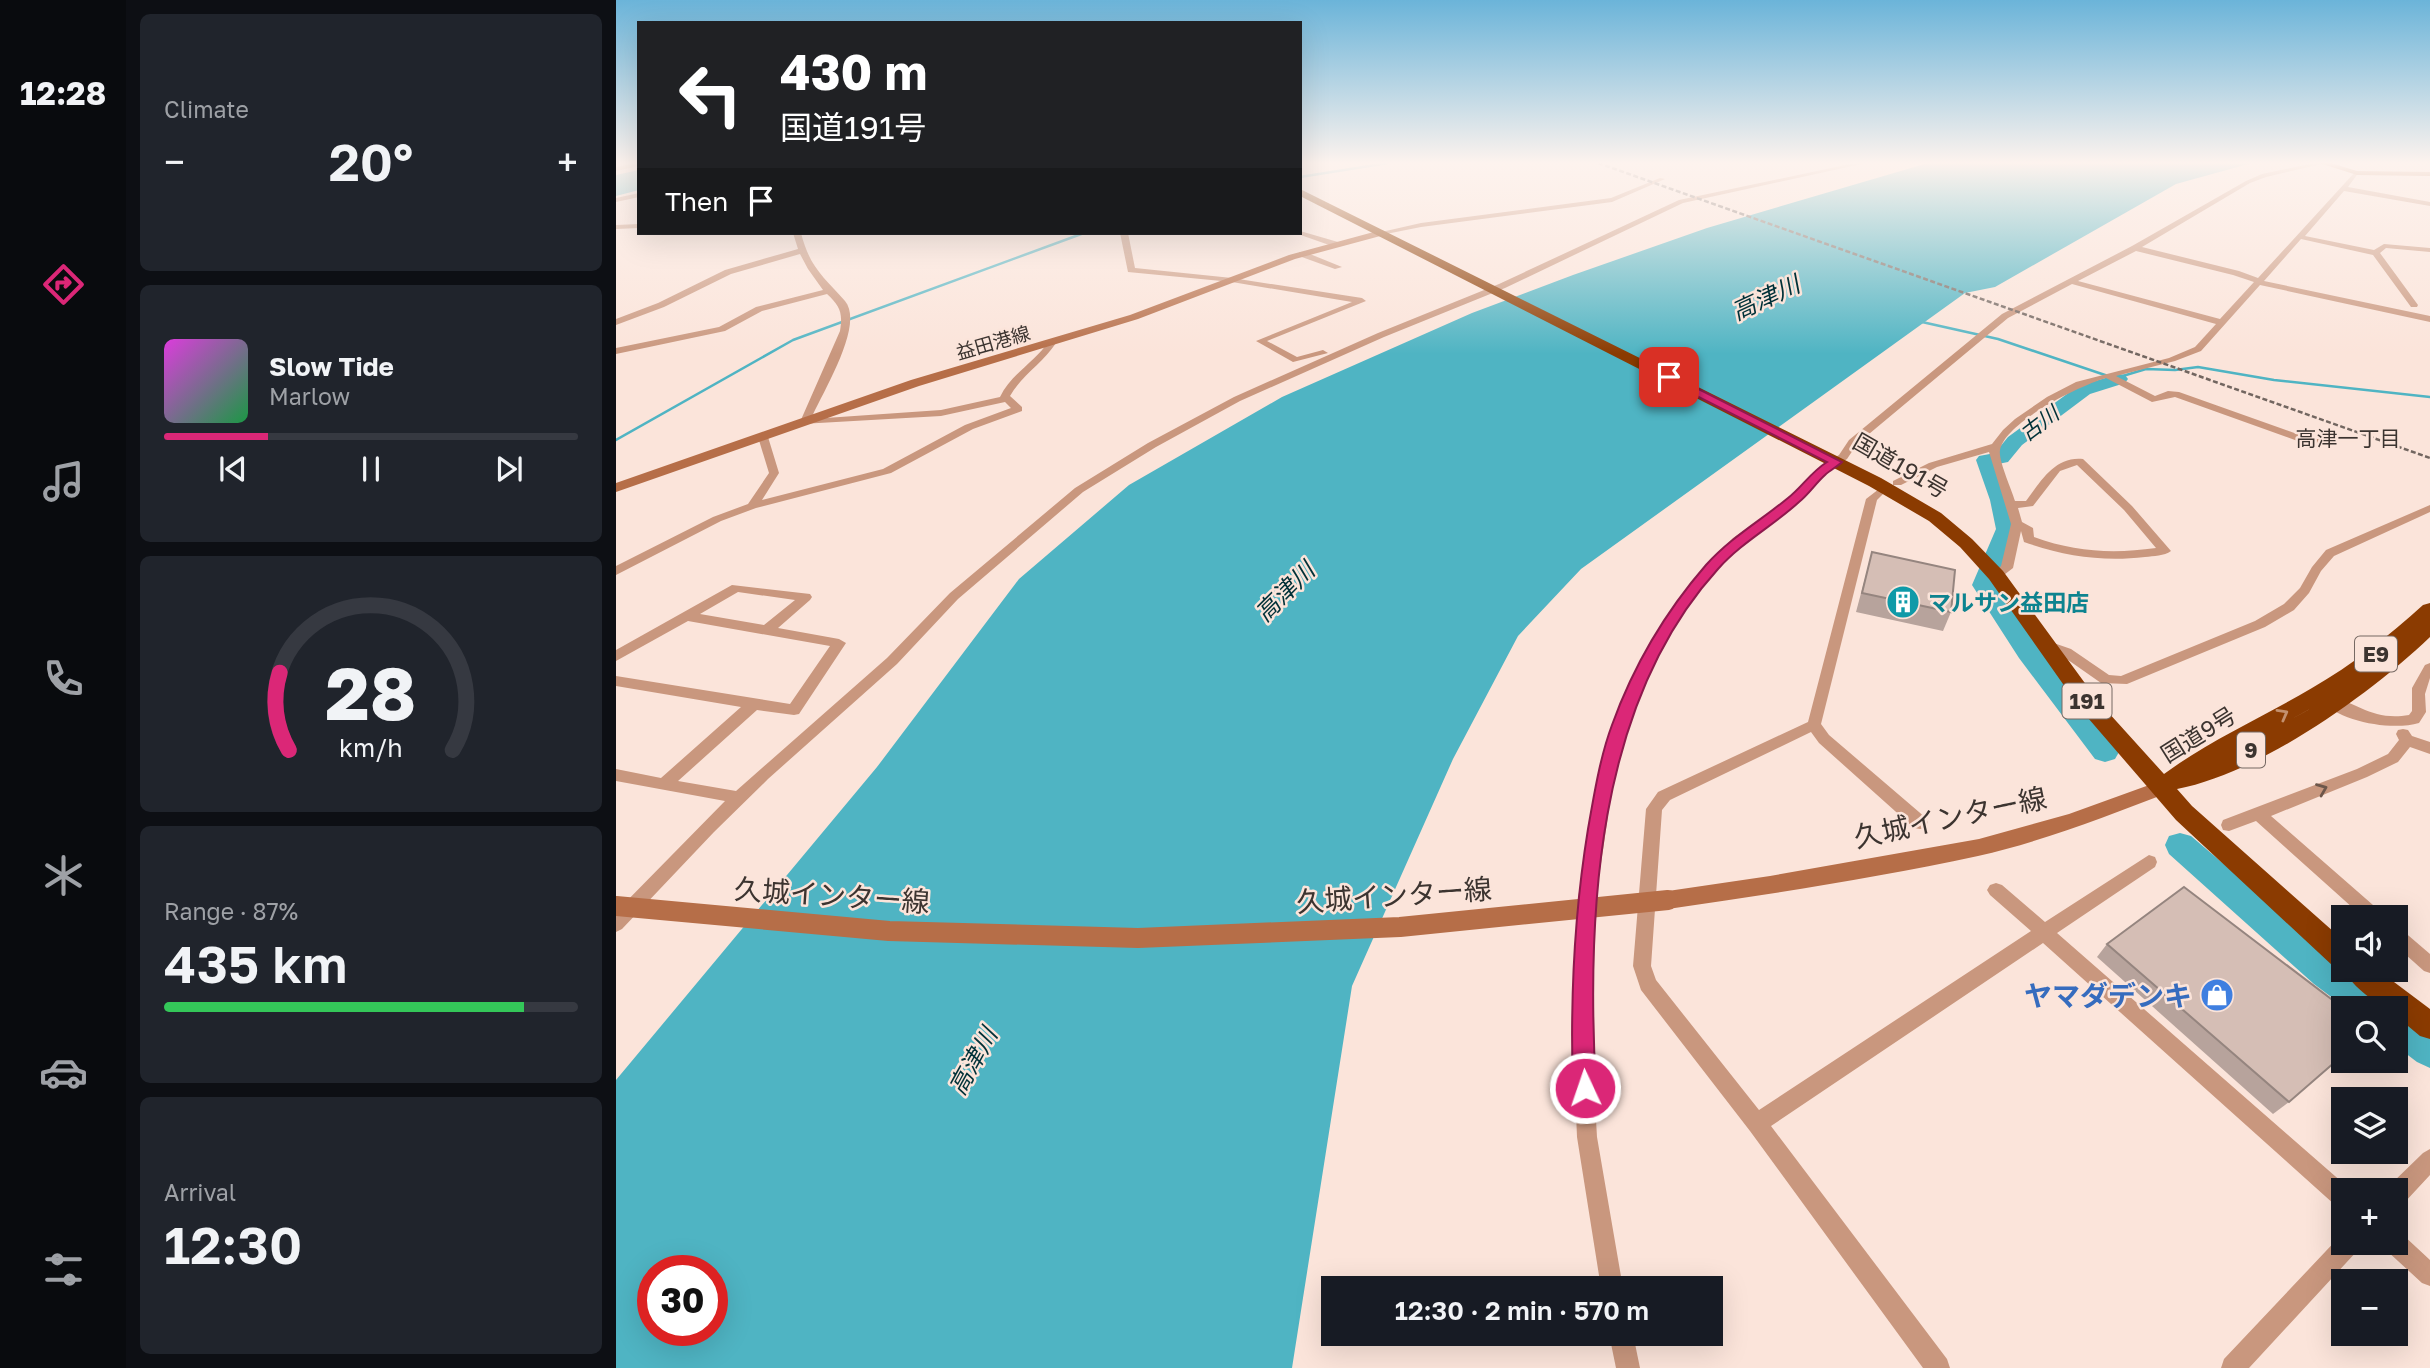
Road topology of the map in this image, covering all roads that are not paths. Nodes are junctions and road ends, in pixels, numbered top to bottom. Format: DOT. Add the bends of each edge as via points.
graph roads {
  1 [pos="1369,227"];
  2 [pos="1412,227"];
  3 [pos="1626,227"];
  4 [pos="2171,227"];
  5 [pos="2310,227"];
  6 [pos="1381,233"];
  7 [pos="1302,234"];
  8 [pos="797,235"];
  9 [pos="1124,235"];
  10 [pos="2301,237"];
  11 [pos="1335,244"];
  12 [pos="2429,244"];
  13 [pos="2135,248"];
  14 [pos="800,251"];
  15 [pos="2376,253"];
  16 [pos="1302,254"];
  17 [pos="1338,267"];
  18 [pos="1232,280"];
  19 [pos="2069,281"];
  20 [pos="2261,282"];
  21 [pos="828,290"];
  22 [pos="1493,290"];
  23 [pos="2414,305"];
  24 [pos="2430,319"];
  25 [pos="616,322"];
  26 [pos="2223,323"];
  27 [pos="1052,343"];
  28 [pos="1359,345"];
  29 [pos="616,351"];
  30 [pos="2109,376"];
  31 [pos="1007,399"];
  32 [pos="805,422"];
  33 [pos="763,437"];
  34 [pos="2331,441"];
  35 [pos="1994,447"];
  36 [pos="1832,460"];
  37 [pos="1897,483"];
  38 [pos="616,488"];
  39 [pos="1879,492"];
  40 [pos="2012,505"];
  41 [pos="752,506"];
  42 [pos="2430,508"];
  43 [pos="2017,524"];
  44 [pos="616,570"];
  45 [pos="1996,575"];
  46 [pos="2430,609"];
  47 [pos="686,616"];
  48 [pos="2430,626"];
  49 [pos="767,630"];
  50 [pos="2045,644"];
  51 [pos="616,656"];
  52 [pos="2430,668"];
  53 [pos="616,681"];
  54 [pos="2326,698"];
  55 [pos="754,704"];
  56 [pos="2398,723"];
  57 [pos="1814,725"];
  58 [pos="2407,740"];
  59 [pos="2430,748"];
  60 [pos="616,775"];
  61 [pos="664,784"];
  62 [pos="2163,787"];
  63 [pos="739,798"];
  64 [pos="2258,814"];
  65 [pos="1920,823"];
  66 [pos="2230,825"];
  67 [pos="2149,862"];
  68 [pos="1996,890"];
  69 [pos="2361,905"];
  70 [pos="616,906"];
  71 [pos="616,925"];
  72 [pos="2047,933"];
  73 [pos="2331,946"];
  74 [pos="2408,946"];
  75 [pos="2430,965"];
  76 [pos="2373,982"];
  77 [pos="2430,1026"];
  78 [pos="1757,1124"];
  79 [pos="2430,1160"];
  80 [pos="2408,1183"];
  81 [pos="2331,1186"];
  82 [pos="2408,1254"];
  83 [pos="2338,1255"];
  84 [pos="2430,1275"];
  85 [pos="1610,1276"];
  86 [pos="1623,1346"];
  87 [pos="1628,1368"];
  88 [pos="1938,1368"];
  89 [pos="2233,1368"];
  1 -- 6 [label="highway, 国道191号 / 191"];
  2 -- 6 [label="street"];
  3 -- 22 [label="street"];
  4 -- 13 [label="street"];
  5 -- 10 [label="street"];
  6 -- 11 [label="main road, 益田港線"];
  6 -- 22 [label="highway, 国道191号 / 191"];
  7 -- 11 [label="street"];
  8 -- 14 [label="street"];
  9 -- 18 [label="street" via="1131,270"];
  10 -- 15 [label="street"];
  10 -- 20 [label="street"];
  11 -- 16 [label="main road, 益田港線"];
  12 -- 15 [label="street" via="2385,246"];
  13 -- 19 [label="street"];
  13 -- 20 [label="street"];
  14 -- 21 [label="street"];
  14 -- 25 [label="street" via="728,272"];
  15 -- 23 [label="street"];
  16 -- 17 [label="street"];
  16 -- 18 [label="main road, 益田港線"];
  18 -- 27 [label="main road, 益田港線"];
  18 -- 28 [label="street" via="1362,301 1260,341 1296,360"];
  19 -- 26 [label="street"];
  19 -- 36 [label="street" via="2005,316"];
  20 -- 24 [label="street"];
  20 -- 26 [label="street"];
  21 -- 29 [label="street" via="760,309 722,329"];
  21 -- 32 [label="street" via="848,314 843,339"];
  22 -- 28 [label="street"];
  22 -- 36 [label="highway, 国道191号 / 191"];
  26 -- 30 [label="street" via="2208,342 2190,353"];
  27 -- 31 [label="street" via="1010,386"];
  27 -- 32 [label="main road, 益田港線" via="915,383"];
  28 -- 63 [label="street" via="1237,399 1079,490 954,596 892,661"];
  30 -- 34 [label="street" via="2155,400 2176,394 2310,442"];
  30 -- 35 [label="street" via="2068,389 2003,434"];
  31 -- 32 [label="street" via="941,413"];
  31 -- 41 [label="street" via="1018,409 969,427 887,471"];
  32 -- 33 [label="main road, 益田港線"];
  33 -- 38 [label="main road, 益田港線"];
  33 -- 41 [label="street" via="774,473"];
  35 -- 37 [label="street" via="1933,465"];
  35 -- 40 [label="street"];
  36 -- 45 [label="highway, 国道191号 / 191" via="1935,517"];
  36 -- 85 [label="street" via="1795,499 1737,541 1711,568 1676,612 1620,726 1587,898 1581,1014 1587,1137"];
  39 -- 57 [label="street" via="1872,499"];
  40 -- 43 [label="street"];
  40 -- 43 [label="street" via="2029,504 2056,469 2079,461 2165,551 2090,557 2028,540 2027,528"];
  41 -- 44 [label="street"];
  42 -- 50 [label="street" via="2330,553 2289,607 2260,624 2122,681 2106,680 2066,652"];
  43 -- 45 [label="street" via="2007,568"];
  45 -- 50 [label="highway, 国道191号 / 191"];
  46 -- 54 [label="highway, E9"];
  47 -- 49 [label="street"];
  47 -- 49 [label="street" via="736,588 806,597"];
  47 -- 51 [label="street"];
  48 -- 54 [label="highway, E9" via="2382,671"];
  49 -- 55 [label="street" via="839,643 794,710"];
  50 -- 62 [label="highway, 国道191号 / 191" via="2090,706"];
  52 -- 56 [label="street" via="2417,690 2419,712 2414,719"];
  53 -- 55 [label="street"];
  54 -- 56 [label="street" via="2363,717"];
  54 -- 62 [label="highway, 国道9号 / 9" via="2313,717 2209,771"];
  55 -- 61 [label="street"];
  56 -- 58 [label="street"];
  57 -- 65 [label="street"];
  57 -- 78 [label="street" via="1664,796 1654,810 1650,834 1642,966 1648,984"];
  58 -- 59 [label="street"];
  64 -- 58 [label="street, one-way" via="2393,758"];
  60 -- 61 [label="street"];
  61 -- 63 [label="street"];
  62 -- 70 [label="main road, 久城インター線, bridge" via="1979,847 1668,900 1400,927 1138,938 889,931"];
  62 -- 73 [label="highway, 国道191号 / 191" via="2184,813"];
  63 -- 71 [label="street"];
  64 -- 66 [label="street"];
  64 -- 69 [label="street"];
  67 -- 72 [label="street"];
  68 -- 72 [label="street"];
  72 -- 78 [label="street"];
  72 -- 81 [label="street"];
  74 -- 75 [label="street"];
  76 -- 77 [label="highway"];
  78 -- 88 [label="street"];
  79 -- 80 [label="street"];
  82 -- 84 [label="street"];
  83 -- 89 [label="street"];
  86 -- 87 [label="street"];
}
